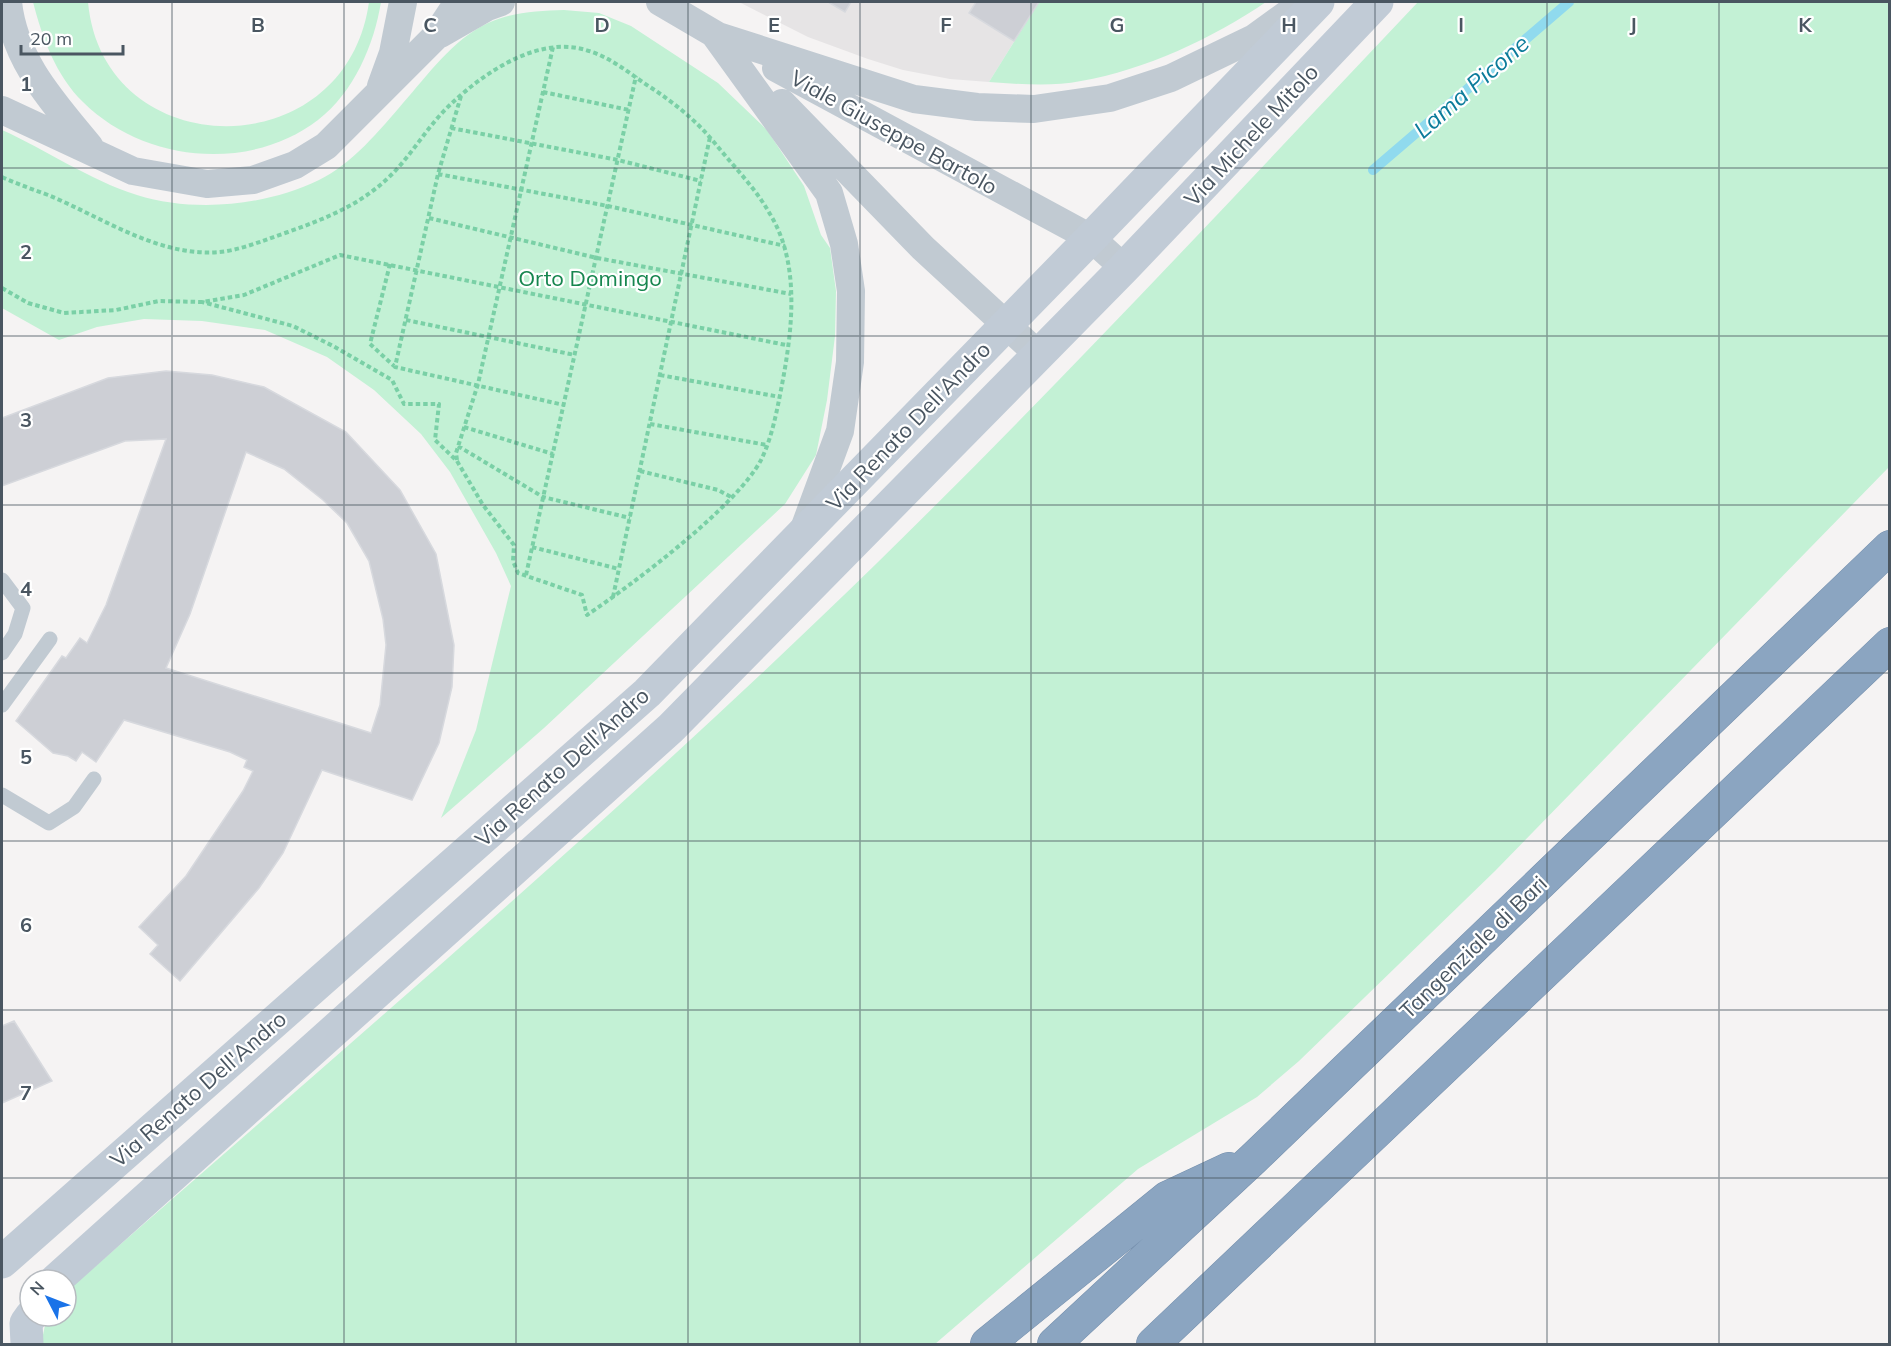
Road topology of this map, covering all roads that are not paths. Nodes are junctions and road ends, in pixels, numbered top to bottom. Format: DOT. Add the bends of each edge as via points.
graph roads {
  1 [pos="8,2"];
  2 [pos="458,2"];
  3 [pos="501,2"];
  4 [pos="660,2"];
  5 [pos="1304,2"];
  6 [pos="1318,2"];
  7 [pos="1377,2"];
  8 [pos="405,7"];
  9 [pos="715,35"];
  10 [pos="435,37"];
  11 [pos="376,98"];
  12 [pos="2,110"];
  13 [pos="93,151"];
  14 [pos="1091,238"];
  15 [pos="1124,268"];
  16 [pos="1006,326"];
  17 [pos="1039,355"];
  18 [pos="800,537"];
  19 [pos="1890,547"];
  20 [pos="2,580"];
  21 [pos="50,639"];
  22 [pos="1890,644"];
  23 [pos="2,653"];
  24 [pos="2,705"];
  25 [pos="94,779"];
  26 [pos="2,795"];
  27 [pos="1253,1158"];
  28 [pos="2,1262"];
  29 [pos="68,1268"];
  30 [pos="26,1328"];
  31 [pos="27,1344"];
  32 [pos="987,1344"];
  33 [pos="1054,1344"];
  34 [pos="1153,1344"];
  1 -- 13 [label="street" via="24,58 37,81"];
  2 -- 10 [label="street"];
  3 -- 10 [label="street"];
  4 -- 9 [label="street, Viale Giuseppe Bartolo"];
  5 -- 9 [label="street" via="1254,38 1172,78 1110,98 1034,109 914,99"];
  6 -- 14 [label="street, Via Michele Mitolo"];
  7 -- 15 [label="street, Via Michele Mitolo"];
  8 -- 11 [label="street"];
  9 -- 14 [label="street, Viale Giuseppe Bartolo"];
  9 -- 16 [label="street" via="923,248"];
  9 -- 18 [label="street" via="829,193 844,244 851,291 850,362 840,431"];
  10 -- 11 [label="street"];
  11 -- 13 [label="street" via="326,146 295,165 253,180 207,184 174,179 133,171"];
  12 -- 13 [label="street"];
  14 -- 15 [label="street, Viale Giuseppe Bartolo"];
  14 -- 16 [label="street, Via Renato Dell'Andro"];
  15 -- 17 [label="street, Via Renato Dell'Andro"];
  16 -- 17 [label="street"];
  16 -- 18 [label="street, Via Renato Dell'Andro"];
  17 -- 29 [label="street, Via Renato Dell'Andro" via="671,728"];
  18 -- 28 [label="street, Via Renato Dell'Andro" via="647,693"];
  19 -- 27 [label="highway, Tangenziale di Bari"];
  20 -- 23 [label="lane" via="23,608 15,634"];
  21 -- 24 [label="lane"];
  22 -- 34 [label="highway"];
  25 -- 26 [label="lane" via="74,807 49,822"];
  27 -- 32 [label="highway" via="1167,1198"];
  27 -- 33 [label="highway, Tangenziale di Bari"];
  30 -- 31 [label="street"];
}
